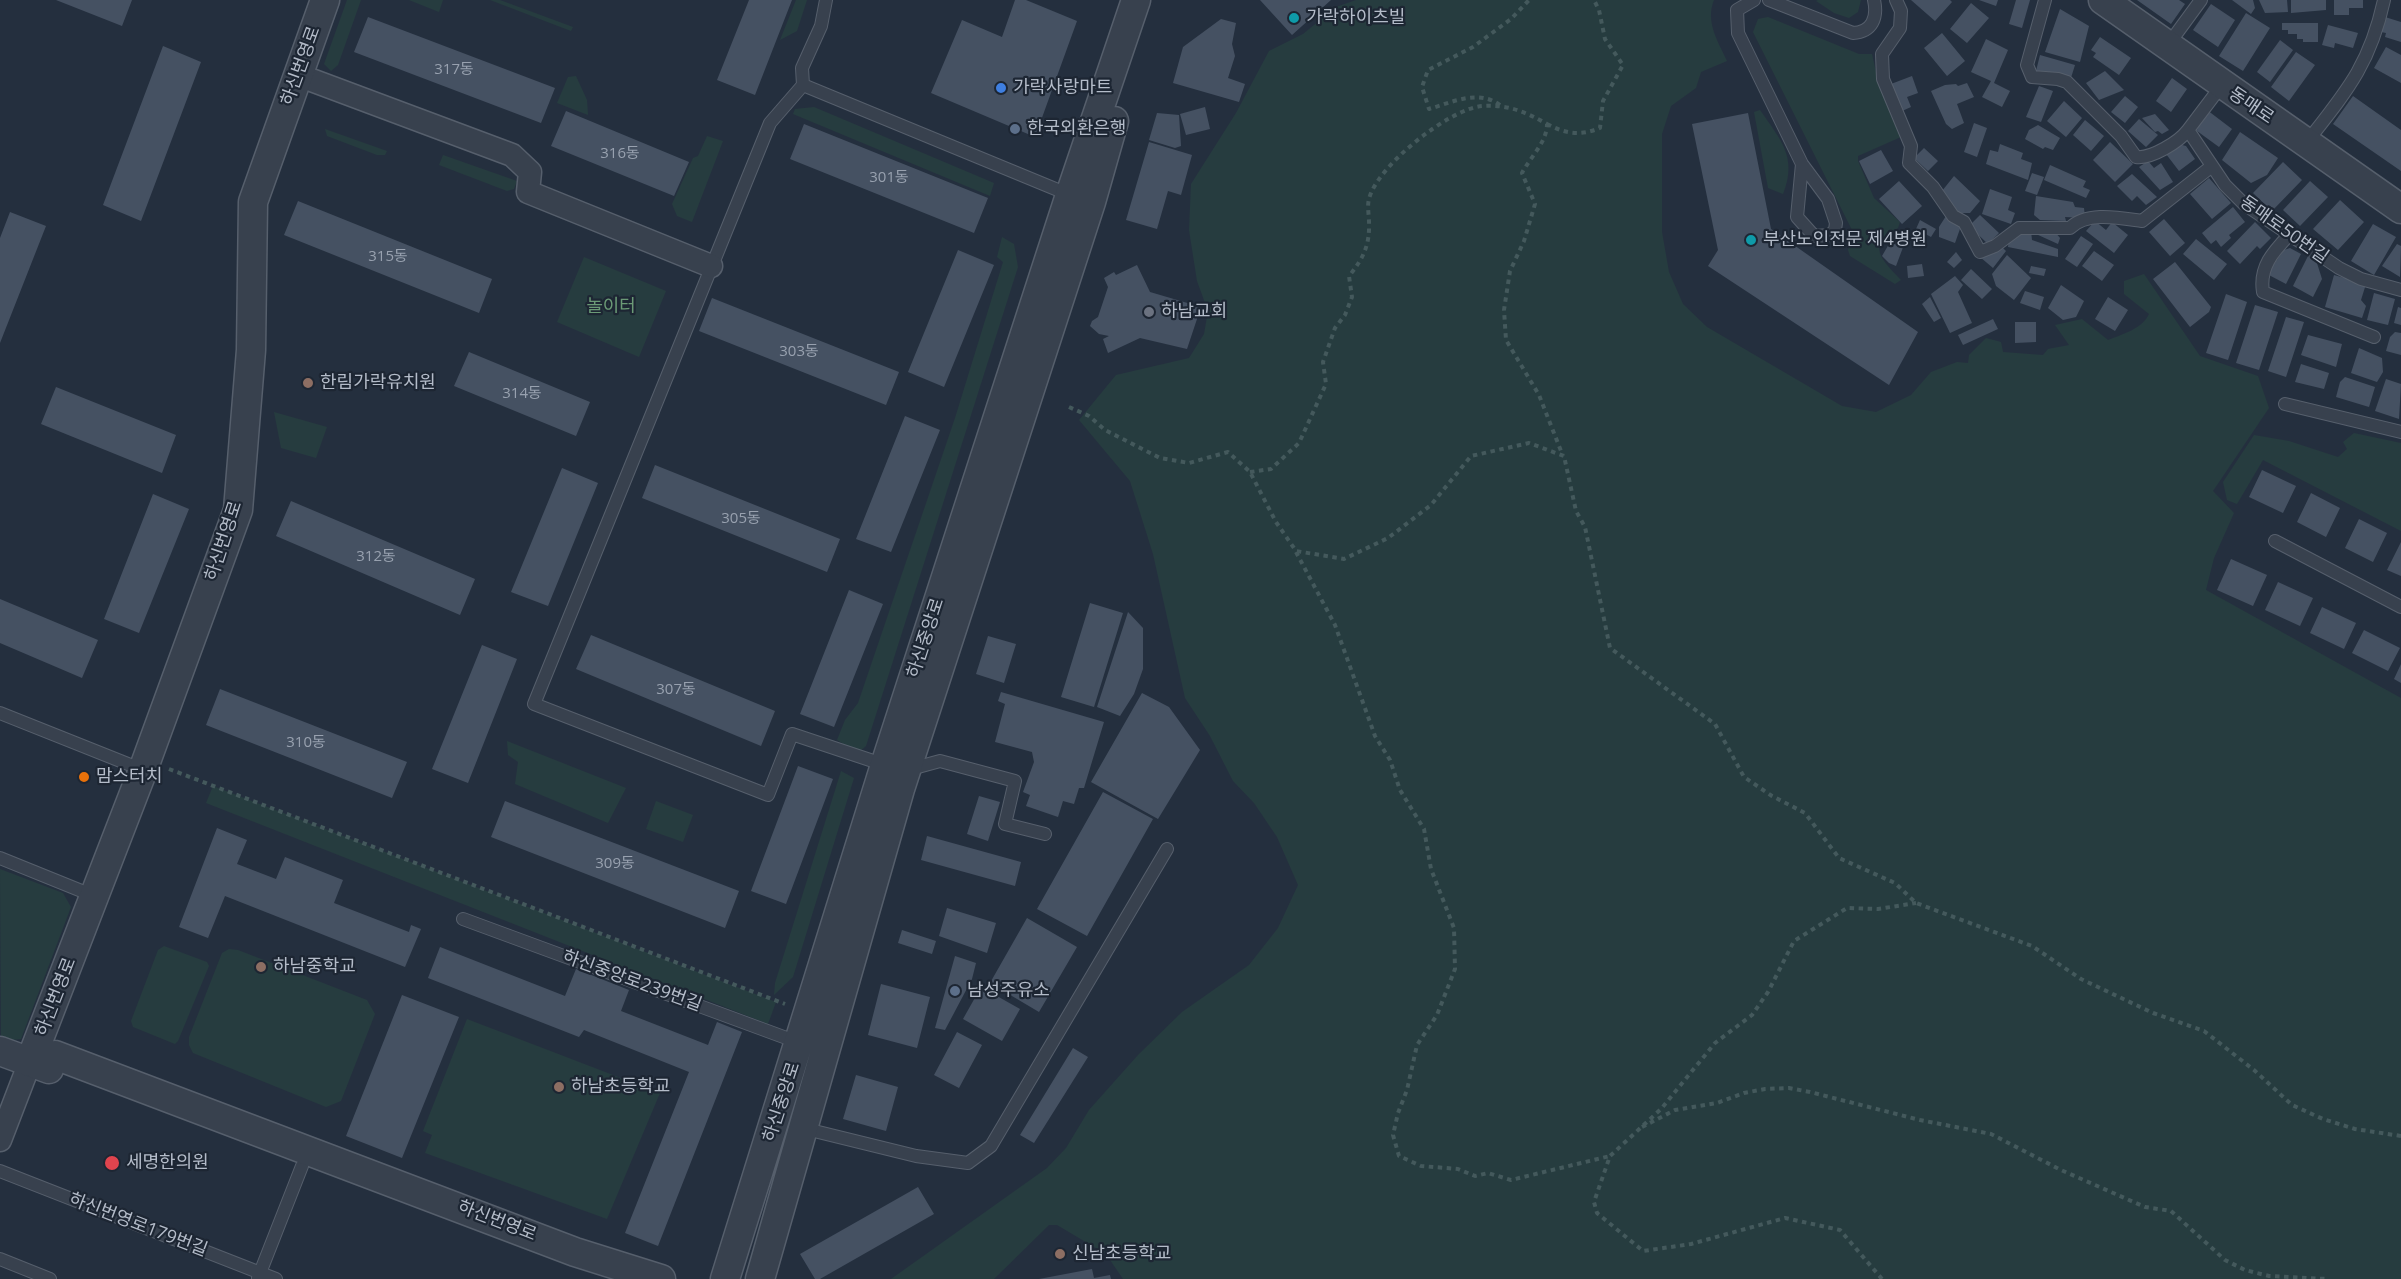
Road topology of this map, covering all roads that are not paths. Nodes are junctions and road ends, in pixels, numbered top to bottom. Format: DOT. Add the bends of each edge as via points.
graph roads {
  1 [pos="325,0"];
  2 [pos="826,0"];
  3 [pos="1136,0"];
  4 [pos="1157,0"];
  5 [pos="1754,0"];
  6 [pos="1769,0"];
  7 [pos="1874,0"];
  8 [pos="1896,0"];
  9 [pos="2045,0"];
  10 [pos="2103,0"];
  11 [pos="2201,0"];
  12 [pos="2384,0"];
  13 [pos="2167,46"];
  14 [pos="298,75"];
  15 [pos="803,85"];
  16 [pos="2222,85"];
  17 [pos="2188,130"];
  18 [pos="2306,143"];
  19 [pos="1802,164"];
  20 [pos="2212,166"];
  21 [pos="1080,198"];
  22 [pos="2401,209"];
  23 [pos="2289,235"];
  24 [pos="711,266"];
  25 [pos="2401,290"];
  26 [pos="2374,337"];
  27 [pos="2286,404"];
  28 [pos="2401,432"];
  29 [pos="2275,541"];
  30 [pos="2401,607"];
  31 [pos="0,713"];
  32 [pos="153,768"];
  33 [pos="895,768"];
  34 [pos="1045,834"];
  35 [pos="1167,849"];
  36 [pos="0,858"];
  37 [pos="94,896"];
  38 [pos="463,919"];
  39 [pos="812,1047"];
  40 [pos="0,1051"];
  41 [pos="30,1062"];
  42 [pos="789,1123"];
  43 [pos="0,1140"];
  44 [pos="302,1166"];
  45 [pos="0,1171"];
  46 [pos="0,1259"];
  47 [pos="259,1276"];
  48 [pos="50,1279"];
  49 [pos="276,1279"];
  50 [pos="595,1279"];
  51 [pos="661,1279"];
  52 [pos="725,1279"];
  53 [pos="760,1279"];
  1 -- 14 [label="street, 하신번영로"];
  2 -- 15 [label="lane" via="802,68"];
  3 -- 21 [label="street, 하신중앙로"];
  4 -- 21 [label="street, 하신중앙로"];
  5 -- 19 [label="lane" via="1737,10 1738,33"];
  6 -- 7 [label="lane" via="1853,33 1862,32 1873,23"];
  8 -- 20 [label="lane" via="1901,11 1900,28 1882,54 1882,79 1911,147 1909,163 1933,187 1953,216 1964,222 1980,252 2019,228 2070,228 2076,222 2094,218 2142,221"];
  9 -- 17 [label="lane" via="2027,65 2032,77 2067,82 2121,136 2136,157 2144,158"];
  10 -- 13 [label="street, 동매로"];
  11 -- 13 [label="lane"];
  12 -- 18 [label="lane" via="2366,60"];
  13 -- 16 [label="street, 동매로"];
  14 -- 24 [label="street" via="512,155 530,172 528,192"];
  14 -- 32 [label="street, 하신번영로" via="253,202 251,350 238,510"];
  15 -- 21 [label="lane"];
  15 -- 24 [label="lane" via="770,123"];
  16 -- 17 [label="lane"];
  16 -- 18 [label="street, 동매로"];
  17 -- 20 [label="lane, 동매로50번길"];
  18 -- 22 [label="street, 동매로"];
  19 -- 19 [label="lane" via="1797,217 1814,236 1830,235 1835,230 1835,215"];
  20 -- 23 [label="lane, 동매로50번길" via="2244,204"];
  21 -- 33 [label="street, 하신중앙로"];
  23 -- 25 [label="lane, 동매로50번길" via="2361,279"];
  23 -- 26 [label="lane" via="2264,267 2263,292"];
  24 -- 33 [label="lane" via="534,704 768,795 792,734"];
  27 -- 28 [label="lane"];
  29 -- 30 [label="lane"];
  31 -- 32 [label="lane"];
  32 -- 37 [label="street, 하신번영로"];
  33 -- 34 [label="lane" via="940,760 1016,781 1005,824"];
  33 -- 39 [label="street, 하신중앙로"];
  35 -- 42 [label="lane" via="991,1146 968,1163 916,1156"];
  36 -- 37 [label="lane"];
  37 -- 41 [label="street, 하신번영로"];
  38 -- 39 [label="lane, 하신중앙로239번길"];
  39 -- 42 [label="street, 하신중앙로"];
  40 -- 41 [label="street"];
  41 -- 43 [label="street"];
  41 -- 44 [label="street, 하신번영로"];
  41 -- 51 [label="street, 하신번영로" via="55,1055 575,1251"];
  42 -- 52 [label="street, 하신중앙로"];
  42 -- 53 [label="street, 하신중앙로"];
  44 -- 47 [label="lane"];
  44 -- 50 [label="street, 하신번영로"];
  45 -- 47 [label="lane, 하신번영로179번길"];
  46 -- 48 [label="lane"];
  47 -- 49 [label="lane, 하신번영로179번길"];
}
